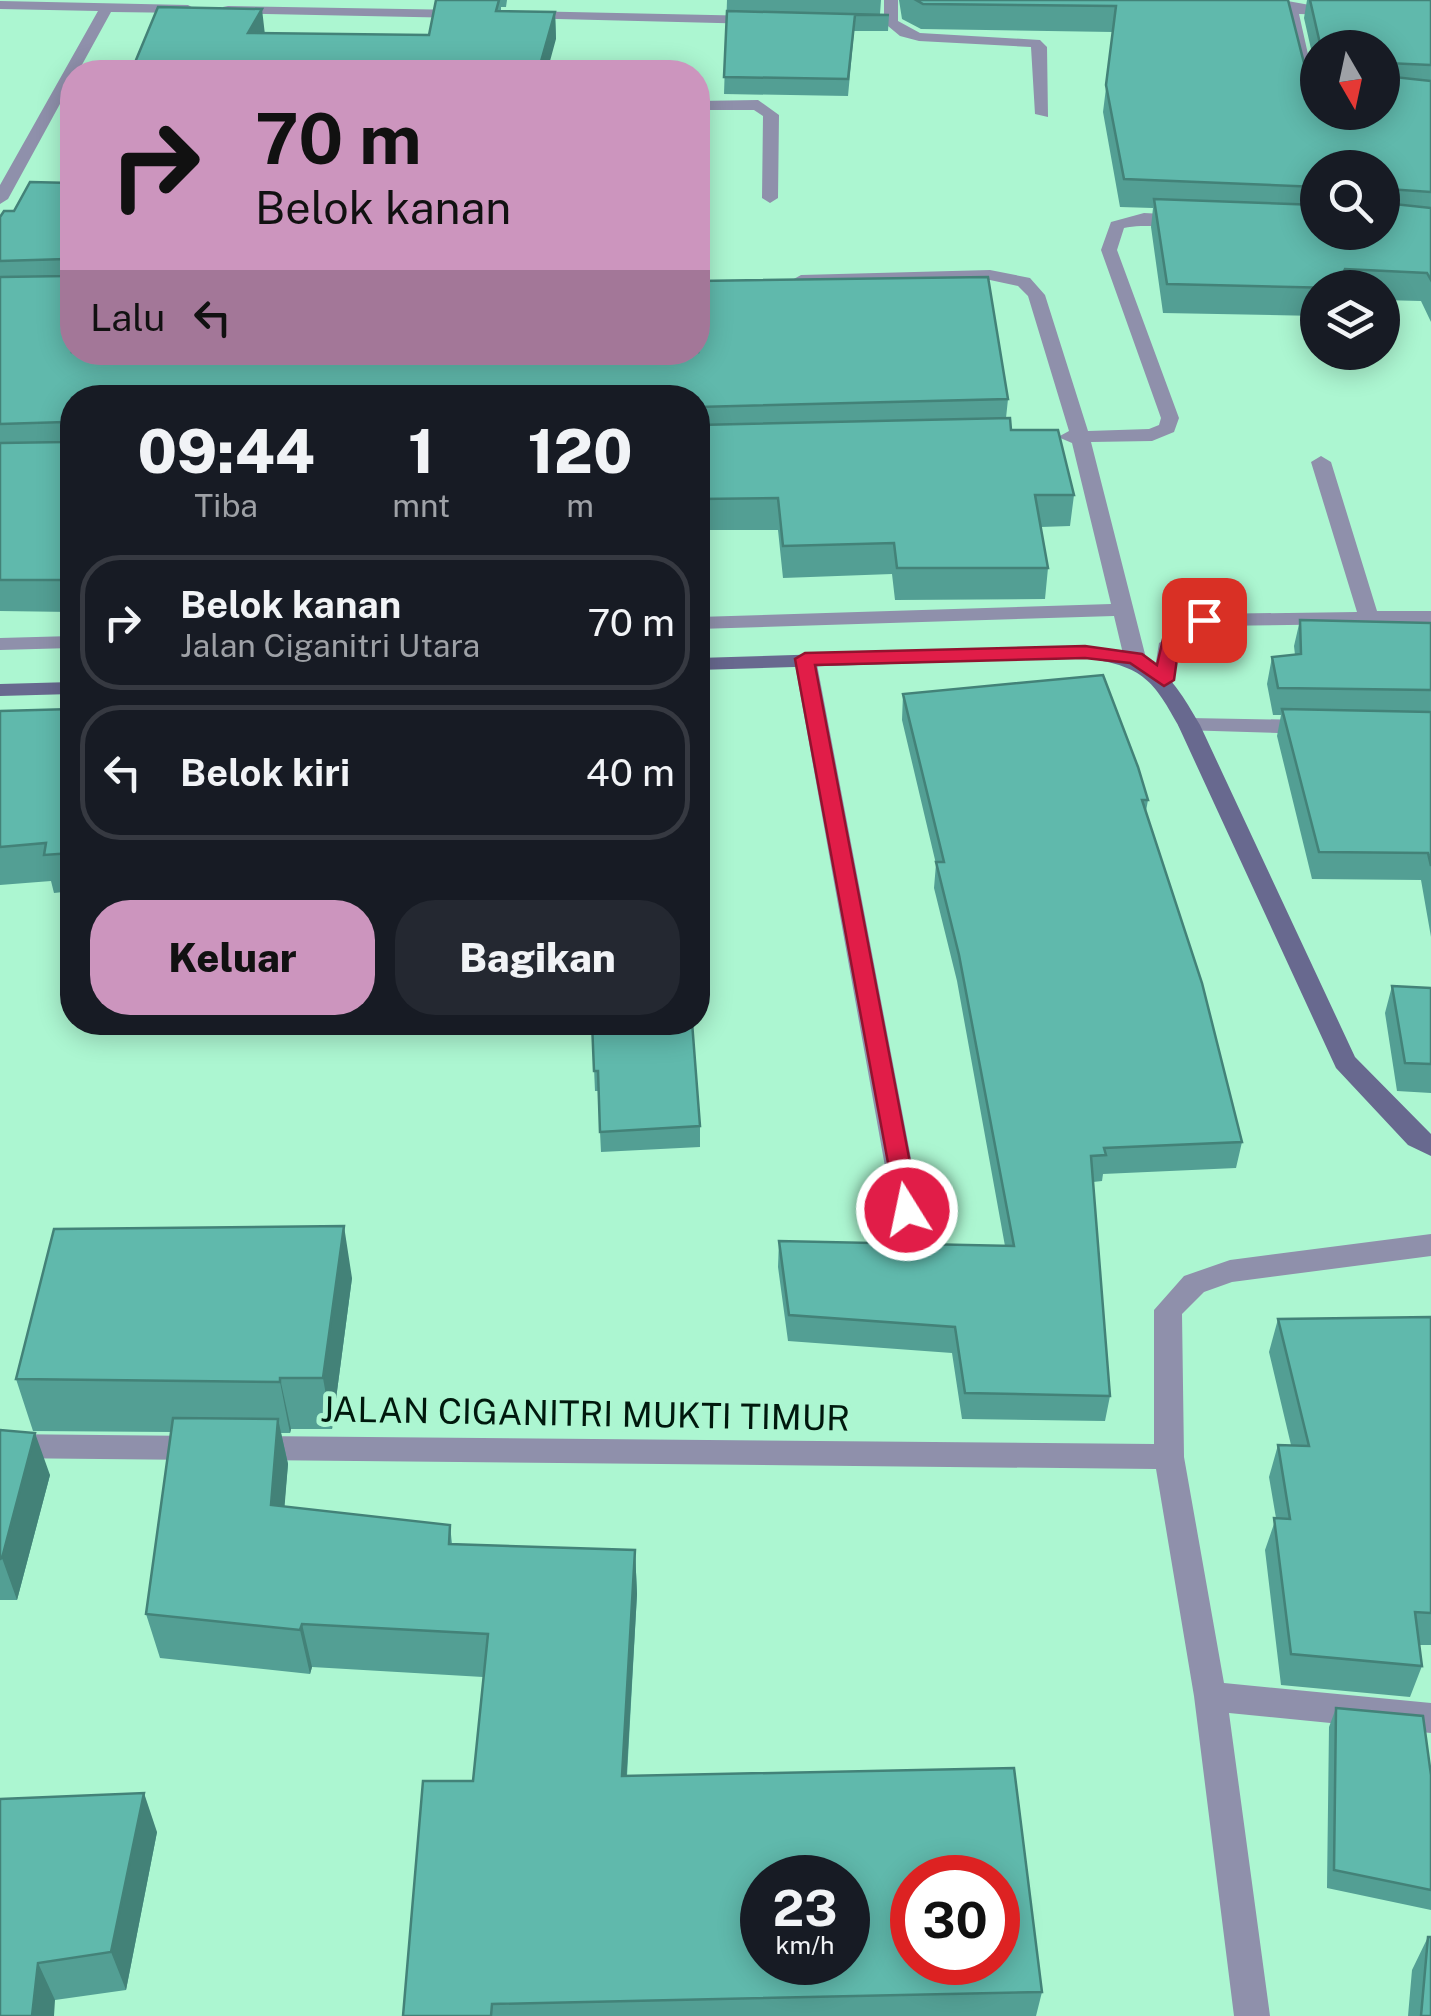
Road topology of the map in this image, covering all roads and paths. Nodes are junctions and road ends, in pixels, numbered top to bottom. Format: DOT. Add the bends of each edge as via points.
graph roads {
  1 [pos="693,0"];
  2 [pos="891,0"];
  3 [pos="0,5"];
  4 [pos="1291,5"];
  5 [pos="107,7"];
  6 [pos="1352,11"];
  7 [pos="476,14"];
  8 [pos="496,15"];
  9 [pos="691,19"];
  10 [pos="782,20"];
  11 [pos="836,22"];
  12 [pos="891,22"];
  13 [pos="1300,45"];
  14 [pos="77,60"];
  15 [pos="60,91"];
  16 [pos="54,102"];
  17 [pos="60,102"];
  18 [pos="710,106"];
  19 [pos="1043,114"];
  20 [pos="7,198"];
  21 [pos="770,198"];
  22 [pos="1201,220"];
  23 [pos="776,281"];
  24 [pos="1080,437"];
  25 [pos="1042,438"];
  26 [pos="1321,462"];
  27 [pos="1122,610"];
  28 [pos="1431,617"];
  29 [pos="1369,618"];
  30 [pos="710,623"];
  31 [pos="60,642"];
  32 [pos="0,644"];
  33 [pos="1135,658"];
  34 [pos="805,659"];
  35 [pos="710,663"];
  36 [pos="1164,680"];
  37 [pos="60,688"];
  38 [pos="0,690"];
  39 [pos="1189,726"];
  40 [pos="1334,727"];
  41 [pos="1431,1146"];
  42 [pos="907,1210"];
  43 [pos="1431,1245"];
  44 [pos="0,1446"];
  45 [pos="1169,1456"];
  46 [pos="1210,1696"];
  47 [pos="1431,1718"];
  48 [pos="1252,2016"];
  1 -- 9 [label="street"];
  2 -- 12 [label="street"];
  3 -- 5 [label="street"];
  4 -- 6 [label="street"];
  4 -- 13 [label="street"];
  5 -- 7 [label="street"];
  5 -- 14 [label="street"];
  8 -- 9 [label="street"];
  9 -- 10 [label="street"];
  11 -- 12 [label="street"];
  12 -- 19 [label="street" via="919,37 1035,43"];
  15 -- 16 [label="street"];
  16 -- 17 [label="street"];
  16 -- 20 [label="street"];
  18 -- 21 [label="street" via="758,105 771,115"];
  22 -- 24 [label="street" via="1144,218 1117,225 1109,250 1170,418 1167,428 1152,435"];
  23 -- 24 [label="street" via="990,275 1024,282 1036,295"];
  24 -- 25 [label="street"];
  24 -- 27 [label="street"];
  26 -- 29 [label="street"];
  27 -- 30 [label="street"];
  27 -- 33 [label="street"];
  28 -- 29 [label="street"];
  29 -- 36 [label="street" via="1204,620 1170,643"];
  31 -- 32 [label="street"];
  33 -- 34 [label="street" via="1085,652"];
  33 -- 36 [label="street"];
  34 -- 35 [label="street"];
  34 -- 42 [label="street"];
  36 -- 39 [label="street"];
  37 -- 38 [label="street"];
  39 -- 40 [label="street"];
  39 -- 41 [label="street" via="1346,1062"];
  43 -- 45 [label="street" via="1230,1271 1194,1284 1168,1310"];
  44 -- 45 [label="street, JALAN CIGANITRI MUKTI TIMUR"];
  45 -- 46 [label="street"];
  46 -- 47 [label="street"];
  46 -- 48 [label="street"];
}
